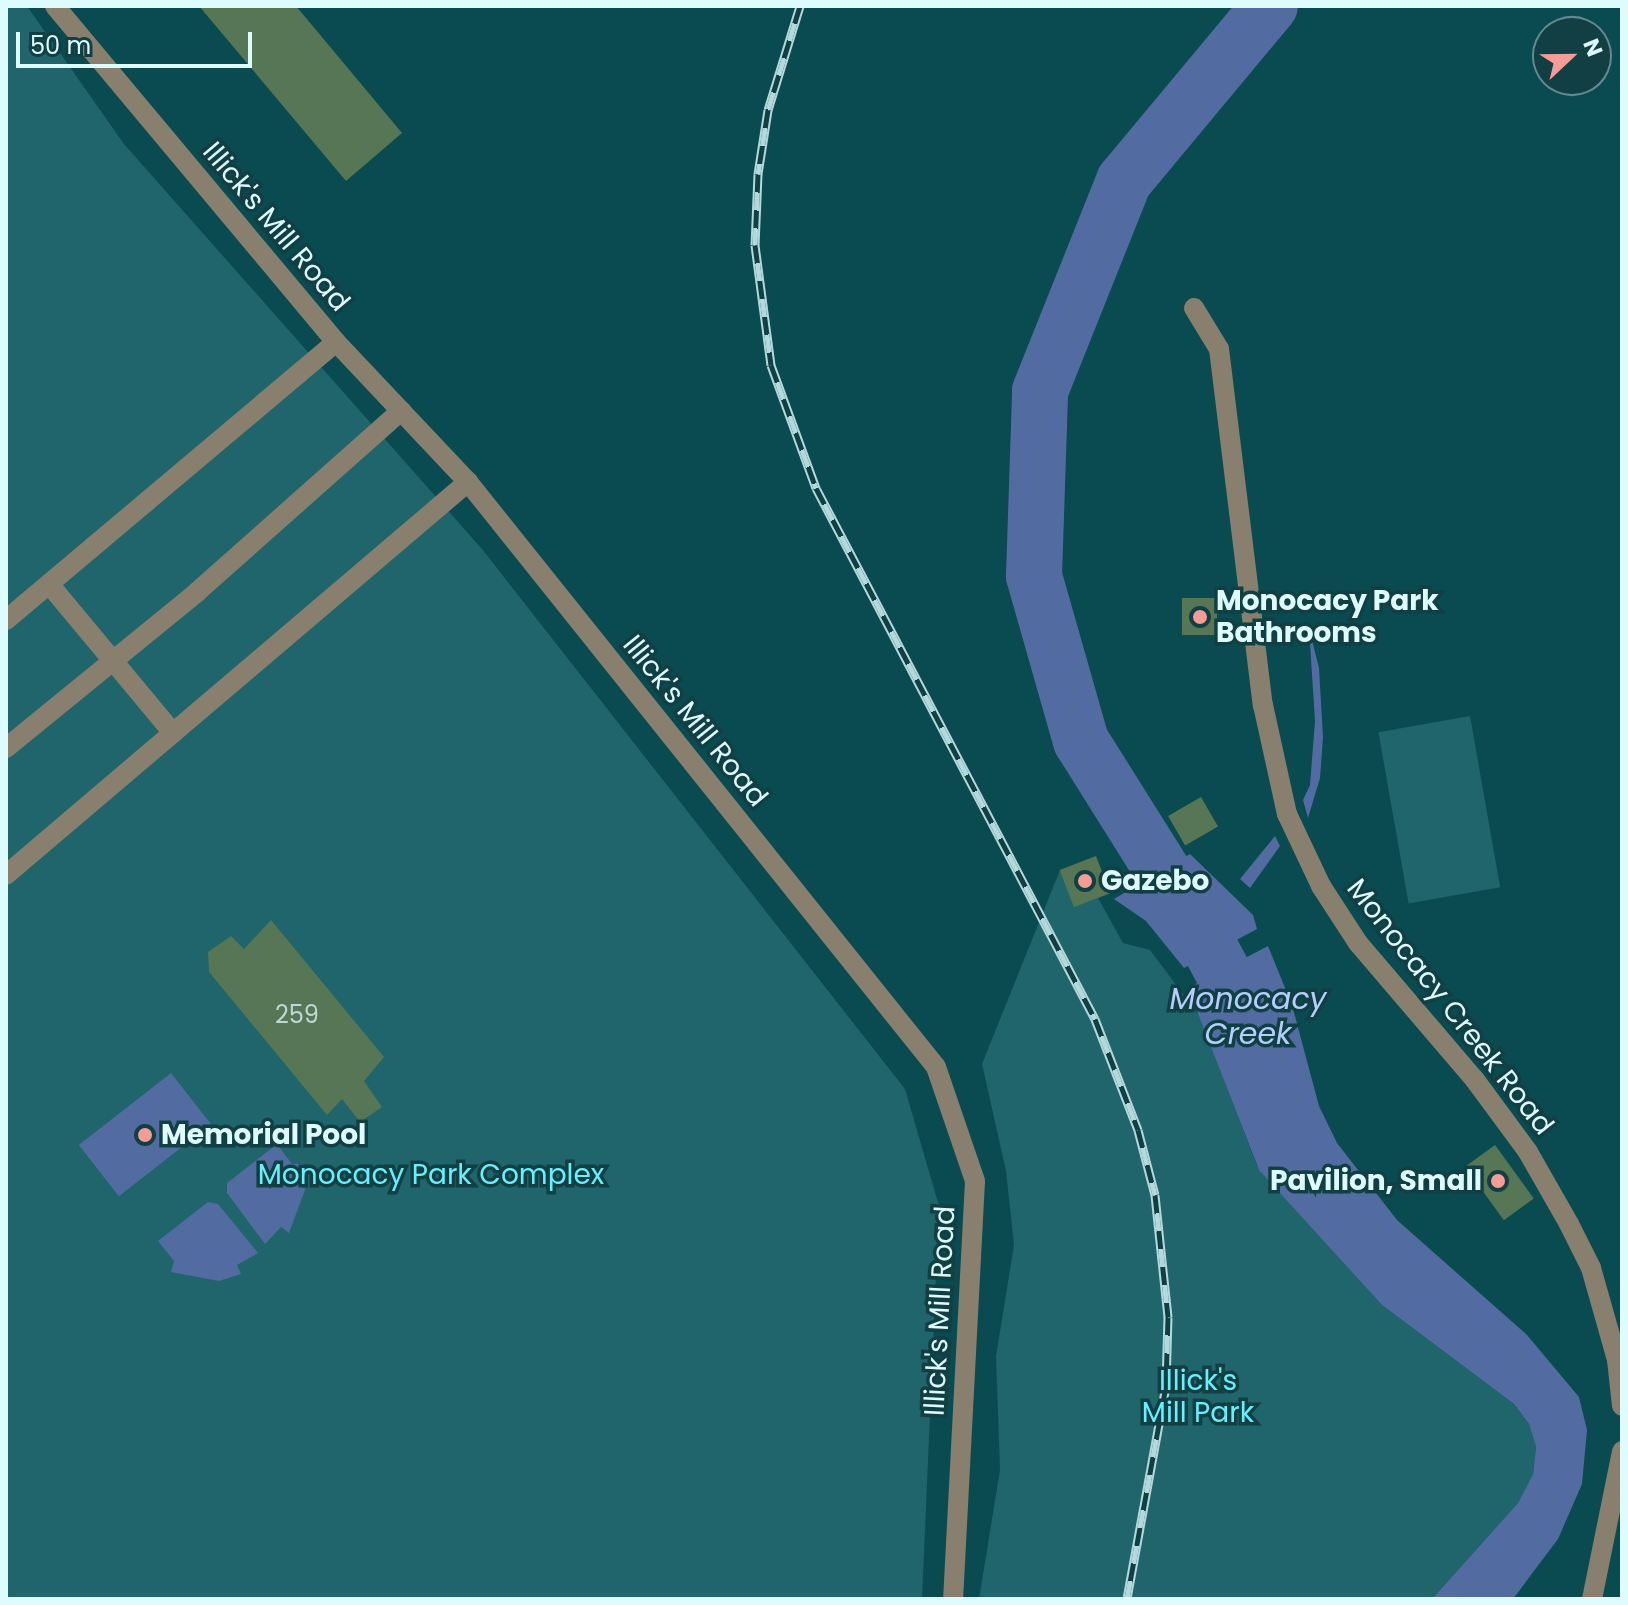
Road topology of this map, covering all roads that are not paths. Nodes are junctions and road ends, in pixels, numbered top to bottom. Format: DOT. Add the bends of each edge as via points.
graph roads {
  1 [pos="55,6"];
  2 [pos="1194,308"];
  3 [pos="336,342"];
  4 [pos="401,411"];
  5 [pos="468,482"];
  6 [pos="49,584"];
  7 [pos="6,620"];
  8 [pos="114,661"];
  9 [pos="173,733"];
  10 [pos="6,748"];
  11 [pos="6,875"];
  12 [pos="1622,1406"];
  13 [pos="1622,1451"];
  14 [pos="953,1599"];
  15 [pos="1592,1599"];
  1 -- 3 [label="street, Illick's Mill Road"];
  2 -- 12 [label="street, Monocacy Creek Road" via="1219,349 1263,705 1287,814 1321,886 1358,943 1475,1080 1528,1152 1569,1224 1591,1268 1613,1345"];
  3 -- 4 [label="street, Illick's Mill Road"];
  3 -- 6 [label="street"];
  4 -- 5 [label="street, Illick's Mill Road"];
  4 -- 8 [label="street"];
  5 -- 9 [label="street"];
  5 -- 14 [label="street, Illick's Mill Road" via="936,1067 975,1181"];
  6 -- 7 [label="street"];
  6 -- 8 [label="street"];
  8 -- 9 [label="street"];
  8 -- 10 [label="street"];
  9 -- 11 [label="street"];
  13 -- 15 [label="street"];
}
